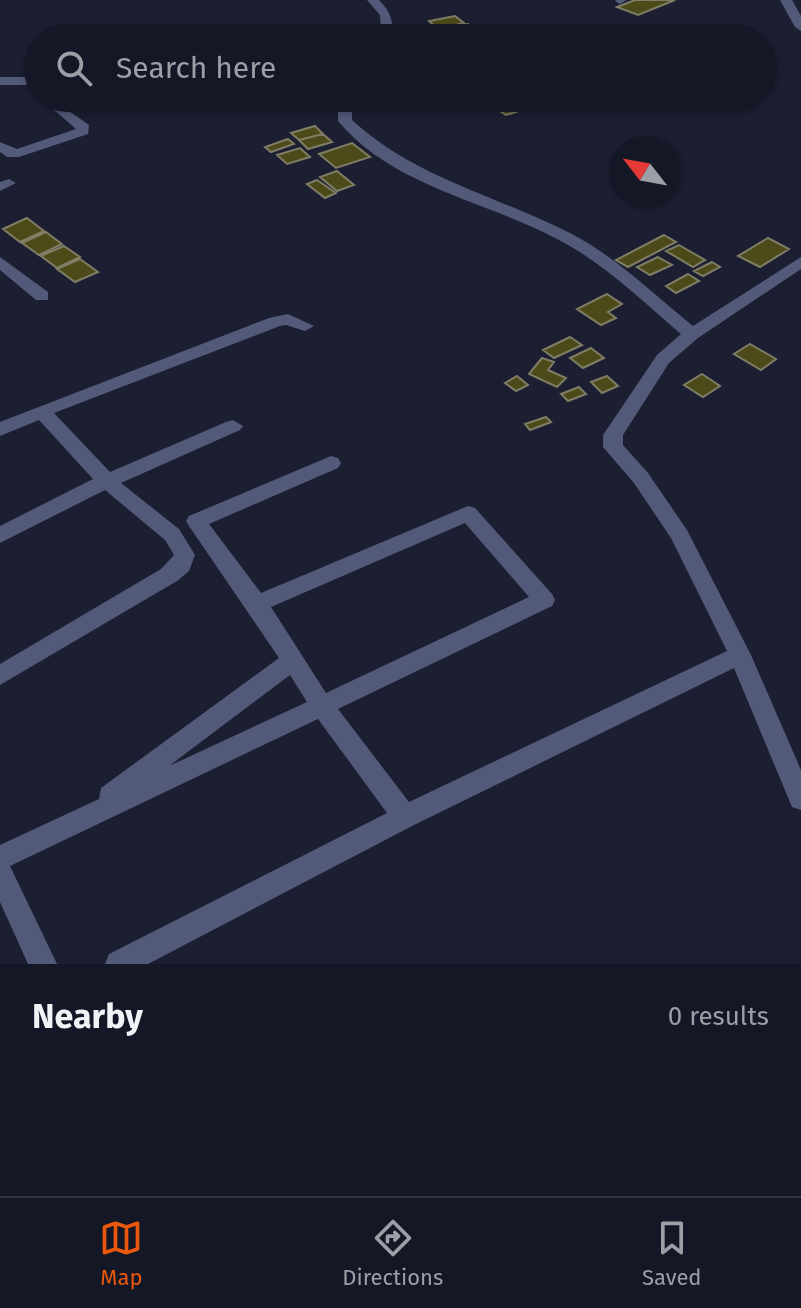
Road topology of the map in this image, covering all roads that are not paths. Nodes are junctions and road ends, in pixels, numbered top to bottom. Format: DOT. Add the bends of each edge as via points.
graph roads {
  1 [pos="373,0"];
  2 [pos="786,0"];
  3 [pos="387,24"];
  4 [pos="801,27"];
  5 [pos="0,81"];
  6 [pos="24,81"];
  7 [pos="64,112"];
  8 [pos="345,112"];
  9 [pos="0,146"];
  10 [pos="0,262"];
  11 [pos="801,262"];
  12 [pos="42,296"];
  13 [pos="305,326"];
  14 [pos="692,334"];
  15 [pos="42,411"];
  16 [pos="233,426"];
  17 [pos="0,430"];
  18 [pos="331,463"];
  19 [pos="104,482"];
  20 [pos="0,535"];
  21 [pos="257,604"];
  22 [pos="740,655"];
  23 [pos="293,660"];
  24 [pos="0,676"];
  25 [pos="322,706"];
  26 [pos="801,799"];
  27 [pos="405,817"];
  28 [pos="74,823"];
  29 [pos="0,858"];
  30 [pos="0,873"];
  31 [pos="43,964"];
  32 [pos="119,964"];
  1 -- 3 [label="street" via="386,14"];
  2 -- 4 [label="street"];
  5 -- 6 [label="street"];
  7 -- 9 [label="street" via="83,131 19,153"];
  8 -- 14 [label="street" via="345,121 368,142 434,181 568,238 630,279"];
  10 -- 12 [label="street"];
  11 -- 14 [label="street"];
  13 -- 15 [label="street" via="288,319 275,322"];
  14 -- 22 [label="street" via="663,359 613,435 613,447 680,535"];
  15 -- 17 [label="street"];
  15 -- 19 [label="street"];
  16 -- 19 [label="street"];
  18 -- 21 [label="street" via="196,521"];
  19 -- 20 [label="street"];
  19 -- 24 [label="street" via="182,546 183,564"];
  21 -- 23 [label="street"];
  21 -- 25 [label="street" via="468,513 544,600"];
  22 -- 26 [label="street"];
  22 -- 27 [label="street"];
  23 -- 25 [label="street"];
  23 -- 28 [label="street"];
  25 -- 27 [label="street"];
  25 -- 28 [label="street"];
  27 -- 32 [label="street"];
  28 -- 29 [label="street"];
  30 -- 31 [label="street"];
}
